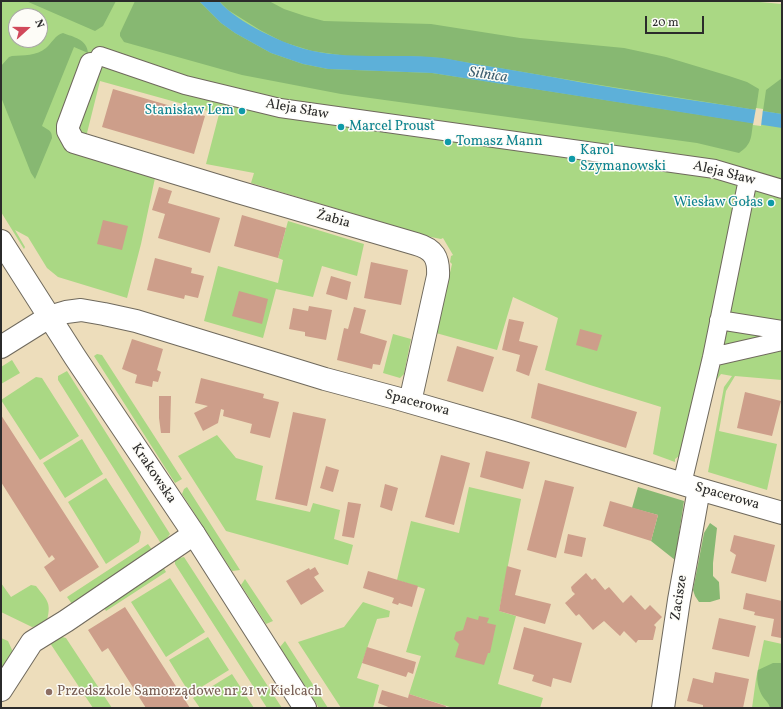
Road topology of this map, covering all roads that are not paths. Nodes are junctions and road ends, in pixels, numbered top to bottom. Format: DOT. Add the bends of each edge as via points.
graph roads {
  1 [pos="95,60"];
  2 [pos="748,179"];
  3 [pos="782,189"];
  4 [pos="1,241"];
  5 [pos="49,317"];
  6 [pos="719,320"];
  7 [pos="782,330"];
  8 [pos="782,341"];
  9 [pos="1,348"];
  10 [pos="712,357"];
  11 [pos="410,402"];
  12 [pos="690,487"];
  13 [pos="782,513"];
  14 [pos="194,534"];
  15 [pos="1,690"];
  16 [pos="305,708"];
  17 [pos="663,708"];
  1 -- 2 [label="street, Aleja Sław" via="280,108 715,169"];
  1 -- 11 [label="street, Żabia" via="68,126 74,142 427,248 438,263 438,276"];
  2 -- 3 [label="street, Aleja Sław"];
  2 -- 6 [label="street"];
  4 -- 5 [label="street, Krakowska"];
  5 -- 9 [label="street, Spacerowa"];
  5 -- 11 [label="street, Spacerowa" via="81,310 118,317"];
  5 -- 14 [label="street, Krakowska"];
  6 -- 7 [label="street"];
  6 -- 10 [label="street"];
  8 -- 10 [label="street"];
  10 -- 12 [label="street"];
  11 -- 12 [label="street, Spacerowa" via="510,430"];
  12 -- 13 [label="street, Spacerowa"];
  12 -- 17 [label="street, Zacisze" via="679,600"];
  14 -- 15 [label="street" via="32,642"];
  14 -- 16 [label="street, Krakowska"];
}
